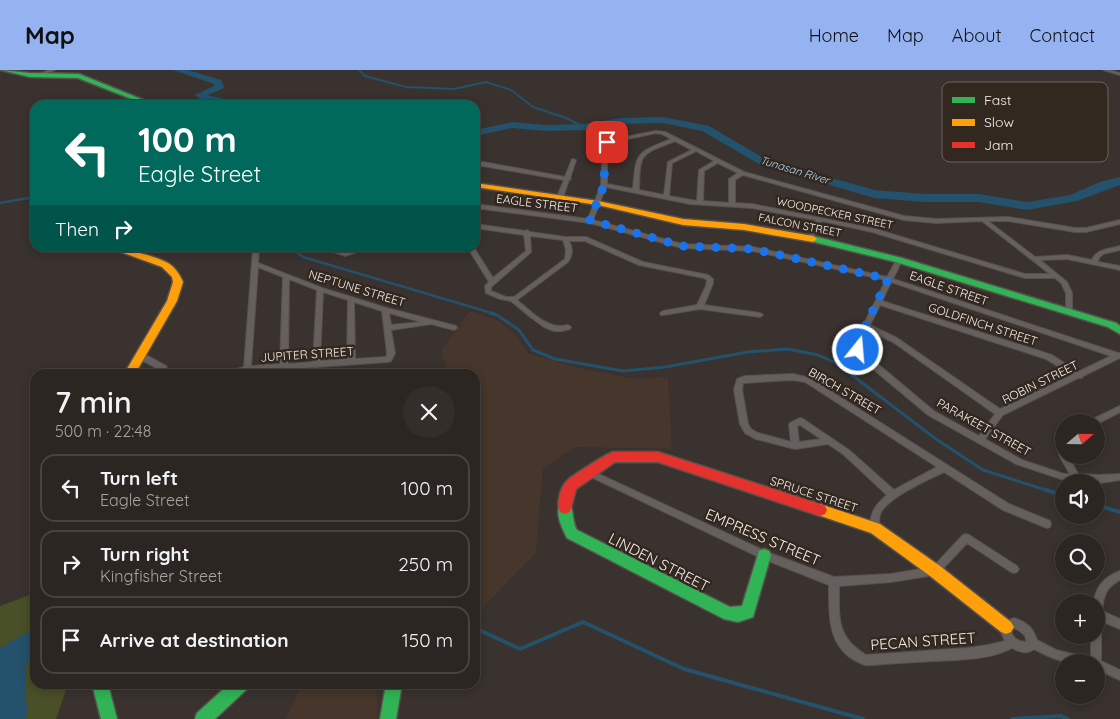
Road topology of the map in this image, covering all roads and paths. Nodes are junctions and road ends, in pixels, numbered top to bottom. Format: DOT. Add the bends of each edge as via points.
graph roads {
  1 [pos="4,70"];
  2 [pos="53,70"];
  3 [pos="1105,70"];
  4 [pos="1120,74"];
  5 [pos="39,75"];
  6 [pos="140,100"];
  7 [pos="675,139"];
  8 [pos="695,150"];
  9 [pos="574,160"];
  10 [pos="718,161"];
  11 [pos="480,164"];
  12 [pos="742,172"];
  13 [pos="568,179"];
  14 [pos="604,185"];
  15 [pos="480,187"];
  16 [pos="636,191"];
  17 [pos="560,197"];
  18 [pos="666,197"];
  19 [pos="598,203"];
  20 [pos="700,203"];
  21 [pos="732,204"];
  22 [pos="480,207"];
  23 [pos="820,219"];
  24 [pos="982,219"];
  25 [pos="590,220"];
  26 [pos="1120,222"];
  27 [pos="480,227"];
  28 [pos="527,232"];
  29 [pos="811,238"];
  30 [pos="565,239"];
  31 [pos="1120,248"];
  32 [pos="126,252"];
  33 [pos="256,252"];
  34 [pos="339,252"];
  35 [pos="352,252"];
  36 [pos="474,252"];
  37 [pos="1033,258"];
  38 [pos="899,260"];
  39 [pos="1095,263"];
  40 [pos="255,264"];
  41 [pos="1120,268"];
  42 [pos="1057,276"];
  43 [pos="286,277"];
  44 [pos="888,279"];
  45 [pos="492,281"];
  46 [pos="320,289"];
  47 [pos="351,299"];
  48 [pos="512,299"];
  49 [pos="877,302"];
  50 [pos="700,307"];
  51 [pos="385,310"];
  52 [pos="1069,312"];
  53 [pos="663,313"];
  54 [pos="760,315"];
  55 [pos="433,322"];
  56 [pos="866,326"];
  57 [pos="568,327"];
  58 [pos="1117,327"];
  59 [pos="388,328"];
  60 [pos="454,328"];
  61 [pos="140,356"];
  62 [pos="1119,356"];
  63 [pos="351,362"];
  64 [pos="316,364"];
  65 [pos="284,366"];
  66 [pos="132,369"];
  67 [pos="164,369"];
  68 [pos="247,369"];
  69 [pos="1079,376"];
  70 [pos="1120,409"];
  71 [pos="1000,413"];
  72 [pos="1105,416"];
  73 [pos="980,440"];
  74 [pos="829,442"];
  75 [pos="795,446"];
  76 [pos="945,467"];
  77 [pos="590,472"];
  78 [pos="1055,474"];
  79 [pos="1105,477"];
  80 [pos="1120,477"];
  81 [pos="893,496"];
  82 [pos="1047,524"];
  83 [pos="875,528"];
  84 [pos="764,555"];
  85 [pos="1014,569"];
  86 [pos="935,571"];
  87 [pos="1120,575"];
  88 [pos="834,582"];
  89 [pos="1101,594"];
  90 [pos="1105,617"];
  91 [pos="1120,624"];
  92 [pos="1006,627"];
  93 [pos="1012,642"];
  94 [pos="1032,643"];
  95 [pos="1055,655"];
  96 [pos="1105,668"];
  97 [pos="1120,675"];
  98 [pos="101,689"];
  99 [pos="235,689"];
  100 [pos="393,689"];
  101 [pos="109,719"];
  102 [pos="204,719"];
  103 [pos="388,719"];
  1 -- 5 [label="street"];
  2 -- 5 [label="street"];
  3 -- 4 [label="street"];
  5 -- 6 [label="street" via="79,76"];
  7 -- 8 [label="street"];
  7 -- 14 [label="street" via="652,132 607,142"];
  7 -- 16 [label="street" via="640,156"];
  8 -- 10 [label="street"];
  8 -- 18 [label="street" via="670,162"];
  9 -- 13 [label="street"];
  10 -- 12 [label="street"];
  10 -- 20 [label="street" via="702,170"];
  11 -- 13 [label="street"];
  12 -- 21 [label="street" via="732,179"];
  12 -- 24 [label="street" via="904,218 936,221"];
  13 -- 17 [label="street"];
  14 -- 16 [label="street, WOODPECKER STREET"];
  14 -- 19 [label="street"];
  15 -- 17 [label="street, FALCON STREET"];
  16 -- 18 [label="street, WOODPECKER STREET"];
  17 -- 19 [label="street, FALCON STREET"];
  18 -- 20 [label="street, WOODPECKER STREET"];
  19 -- 25 [label="street"];
  19 -- 29 [label="street, FALCON STREET" via="683,222 744,227"];
  20 -- 21 [label="street, WOODPECKER STREET"];
  21 -- 23 [label="street, WOODPECKER STREET"];
  22 -- 25 [label="street, EAGLE STREET"];
  23 -- 29 [label="street"];
  23 -- 42 [label="street, WOODPECKER STREET" via="877,231 1025,276"];
  24 -- 26 [label="street" via="1008,218 1075,230"];
  24 -- 37 [label="street"];
  25 -- 44 [label="street, EAGLE STREET" via="682,246 753,249"];
  27 -- 28 [label="street"];
  28 -- 30 [label="street"];
  28 -- 45 [label="street" via="529,251"];
  29 -- 38 [label="street, FALCON STREET"];
  30 -- 48 [label="street" via="568,259"];
  30 -- 50 [label="street" via="586,239 641,264 706,276 710,284"];
  31 -- 39 [label="street" via="1101,253"];
  32 -- 61 [label="street" via="165,265 178,282 172,301"];
  33 -- 40 [label="street"];
  34 -- 35 [label="street"];
  36 -- 45 [label="street"];
  37 -- 39 [label="street" via="1058,256"];
  37 -- 42 [label="street"];
  38 -- 44 [label="street"];
  38 -- 52 [label="street, FALCON STREET"];
  39 -- 41 [label="street"];
  40 -- 43 [label="street, NEPTUNE STREET"];
  40 -- 68 [label="street"];
  42 -- 52 [label="street" via="1068,288"];
  43 -- 46 [label="street, NEPTUNE STREET"];
  43 -- 65 [label="street"];
  44 -- 49 [label="street"];
  44 -- 62 [label="street, EAGLE STREET"];
  45 -- 48 [label="street" via="488,292"];
  46 -- 47 [label="street, NEPTUNE STREET"];
  46 -- 64 [label="street"];
  47 -- 51 [label="street, NEPTUNE STREET"];
  47 -- 63 [label="street"];
  48 -- 57 [label="street" via="549,327 558,330"];
  49 -- 56 [label="street"];
  49 -- 69 [label="street, GOLDFINCH STREET" via="1049,357"];
  50 -- 53 [label="street"];
  50 -- 54 [label="street"];
  51 -- 55 [label="street, NEPTUNE STREET"];
  51 -- 59 [label="street"];
  52 -- 58 [label="street, FALCON STREET"];
  55 -- 59 [label="street"];
  55 -- 60 [label="street, NEPTUNE STREET"];
  56 -- 71 [label="street" via="895,340"];
  56 -- 73 [label="street, PARAKEET STREET" via="857,344 858,350 872,365 931,413"];
  59 -- 63 [label="street, JUPITER STREET" via="391,353 388,359"];
  61 -- 66 [label="street"];
  61 -- 67 [label="street"];
  62 -- 69 [label="street, ROBIN STREET"];
  63 -- 64 [label="street, JUPITER STREET"];
  64 -- 65 [label="street, JUPITER STREET"];
  65 -- 68 [label="street, JUPITER STREET"];
  69 -- 71 [label="street, ROBIN STREET"];
  70 -- 72 [label="street"];
  71 -- 73 [label="street, ROBIN STREET"];
  73 -- 78 [label="street, PARAKEET STREET" via="1034,468"];
  74 -- 75 [label="street, BIRCH STREET"];
  74 -- 75 [label="street" via="806,424 796,422 792,430"];
  74 -- 81 [label="street" via="846,452"];
  75 -- 76 [label="street, BIRCH STREET" via="764,439 748,431 740,408 740,381 793,377 807,380"];
  76 -- 81 [label="street"];
  76 -- 82 [label="street, BIRCH STREET" via="1006,507"];
  77 -- 83 [label="street, SPRUCE STREET" via="616,456 663,458"];
  77 -- 84 [label="street, EMPRESS STREET"];
  77 -- 84 [label="street, LINDEN STREET" via="571,485 567,493 565,514 572,534 722,612 732,615 748,612"];
  79 -- 80 [label="street, PARAKEET STREET"];
  81 -- 83 [label="street" via="879,508 874,520"];
  83 -- 86 [label="street, SPRUCE STREET"];
  84 -- 88 [label="street, EMPRESS STREET"];
  85 -- 86 [label="street" via="966,538"];
  86 -- 88 [label="street, EMPRESS STREET"];
  86 -- 92 [label="street, SPRUCE STREET"];
  87 -- 89 [label="street" via="1103,587"];
  88 -- 93 [label="street, PECAN STREET" via="834,624 838,635 852,654 865,660 986,652 1009,646"];
  90 -- 91 [label="street"];
  92 -- 93 [label="street"];
  92 -- 94 [label="street" via="1014,623 1025,628"];
  93 -- 94 [label="street" via="1024,647"];
  94 -- 95 [label="street"];
  96 -- 97 [label="street"];
  98 -- 101 [label="street"];
  99 -- 102 [label="street"];
  100 -- 103 [label="street"];
}
